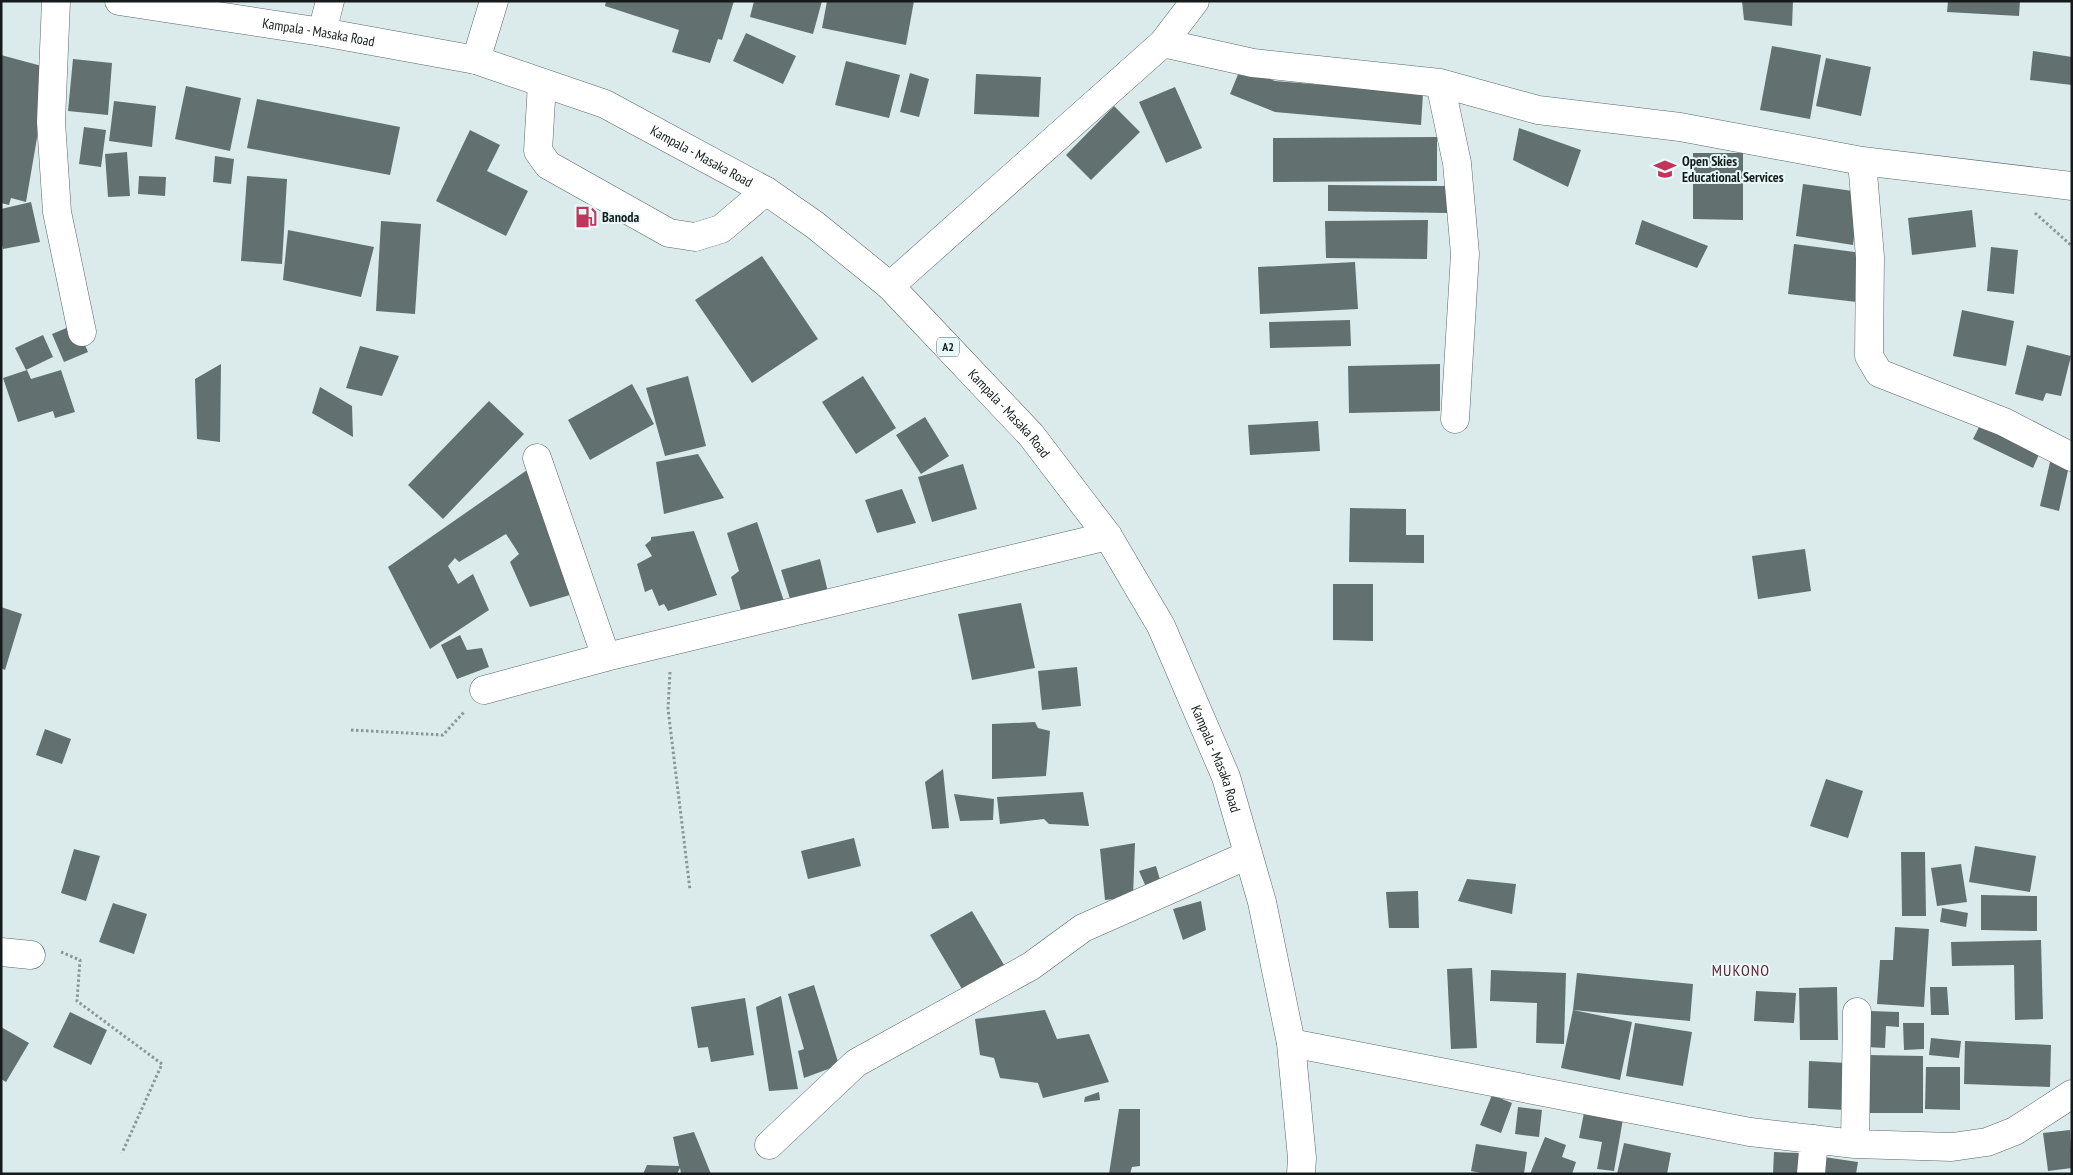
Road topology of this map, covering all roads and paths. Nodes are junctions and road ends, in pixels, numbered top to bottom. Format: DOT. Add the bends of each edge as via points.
graph roads {
  1 [pos="56,1"];
  2 [pos="119,1"];
  3 [pos="330,1"];
  4 [pos="494,1"];
  5 [pos="1195,1"];
  6 [pos="322,32"];
  7 [pos="1163,43"];
  8 [pos="476,60"];
  9 [pos="542,83"];
  10 [pos="1440,83"];
  11 [pos="1862,161"];
  12 [pos="2072,186"];
  13 [pos="766,191"];
  14 [pos="890,286"];
  15 [pos="82,332"];
  16 [pos="1455,419"];
  17 [pos="2072,457"];
  18 [pos="537,458"];
  19 [pos="1108,536"];
  20 [pos="676,640"];
  21 [pos="606,657"];
  22 [pos="484,690"];
  23 [pos="351,730"];
  24 [pos="1248,855"];
  25 [pos="690,890"];
  26 [pos="1,952"];
  27 [pos="31,955"];
  28 [pos="1857,1012"];
  29 [pos="1291,1044"];
  30 [pos="2072,1094"];
  31 [pos="1814,1139"];
  32 [pos="1855,1144"];
  33 [pos="769,1145"];
  34 [pos="122,1152"];
  35 [pos="1304,1169"];
  36 [pos="1811,1174"];
  1 -- 15 [label="street" via="51,122 57,212"];
  2 -- 6 [label="street, Kampala - Masaka Road / A2"];
  3 -- 6 [label="street"];
  4 -- 8 [label="street"];
  5 -- 7 [label="street"];
  6 -- 8 [label="street, Kampala - Masaka Road / A2"];
  7 -- 10 [label="street" via="1253,63"];
  7 -- 14 [label="street"];
  8 -- 9 [label="street, Kampala - Masaka Road / A2"];
  9 -- 13 [label="street, Kampala - Masaka Road / A2" via="605,104"];
  9 -- 13 [label="street" via="538,151 548,165 669,233 695,237 721,229"];
  10 -- 11 [label="street" via="1538,110 1680,127"];
  10 -- 16 [label="street" via="1457,163 1466,254"];
  11 -- 12 [label="street"];
  11 -- 17 [label="street" via="1870,257 1869,356 1879,373 2004,422"];
  13 -- 14 [label="street, Kampala - Masaka Road / A2" via="815,225"];
  14 -- 19 [label="street, Kampala - Masaka Road / A2" via="1031,435"];
  18 -- 21 [label="street"];
  19 -- 20 [label="street"];
  19 -- 24 [label="street, Kampala - Masaka Road / A2" via="1160,626 1226,777"];
  20 -- 21 [label="street"];
  20 -- 25 [label="path" via="670,658 668,709"];
  21 -- 22 [label="street"];
  22 -- 23 [label="path" via="443,735"];
  24 -- 29 [label="street, Kampala - Masaka Road / A2" via="1262,902"];
  24 -- 33 [label="street" via="1083,928 1031,966 856,1063"];
  26 -- 27 [label="street"];
  27 -- 34 [label="path" via="45,944 80,960 77,1001 162,1064"];
  28 -- 32 [label="street"];
  29 -- 31 [label="street" via="1750,1132"];
  29 -- 35 [label="street, Kampala - Masaka Road / A2"];
  30 -- 32 [label="street" via="2015,1131 1987,1142 1952,1148"];
  31 -- 32 [label="street"];
  31 -- 36 [label="street"];
}
